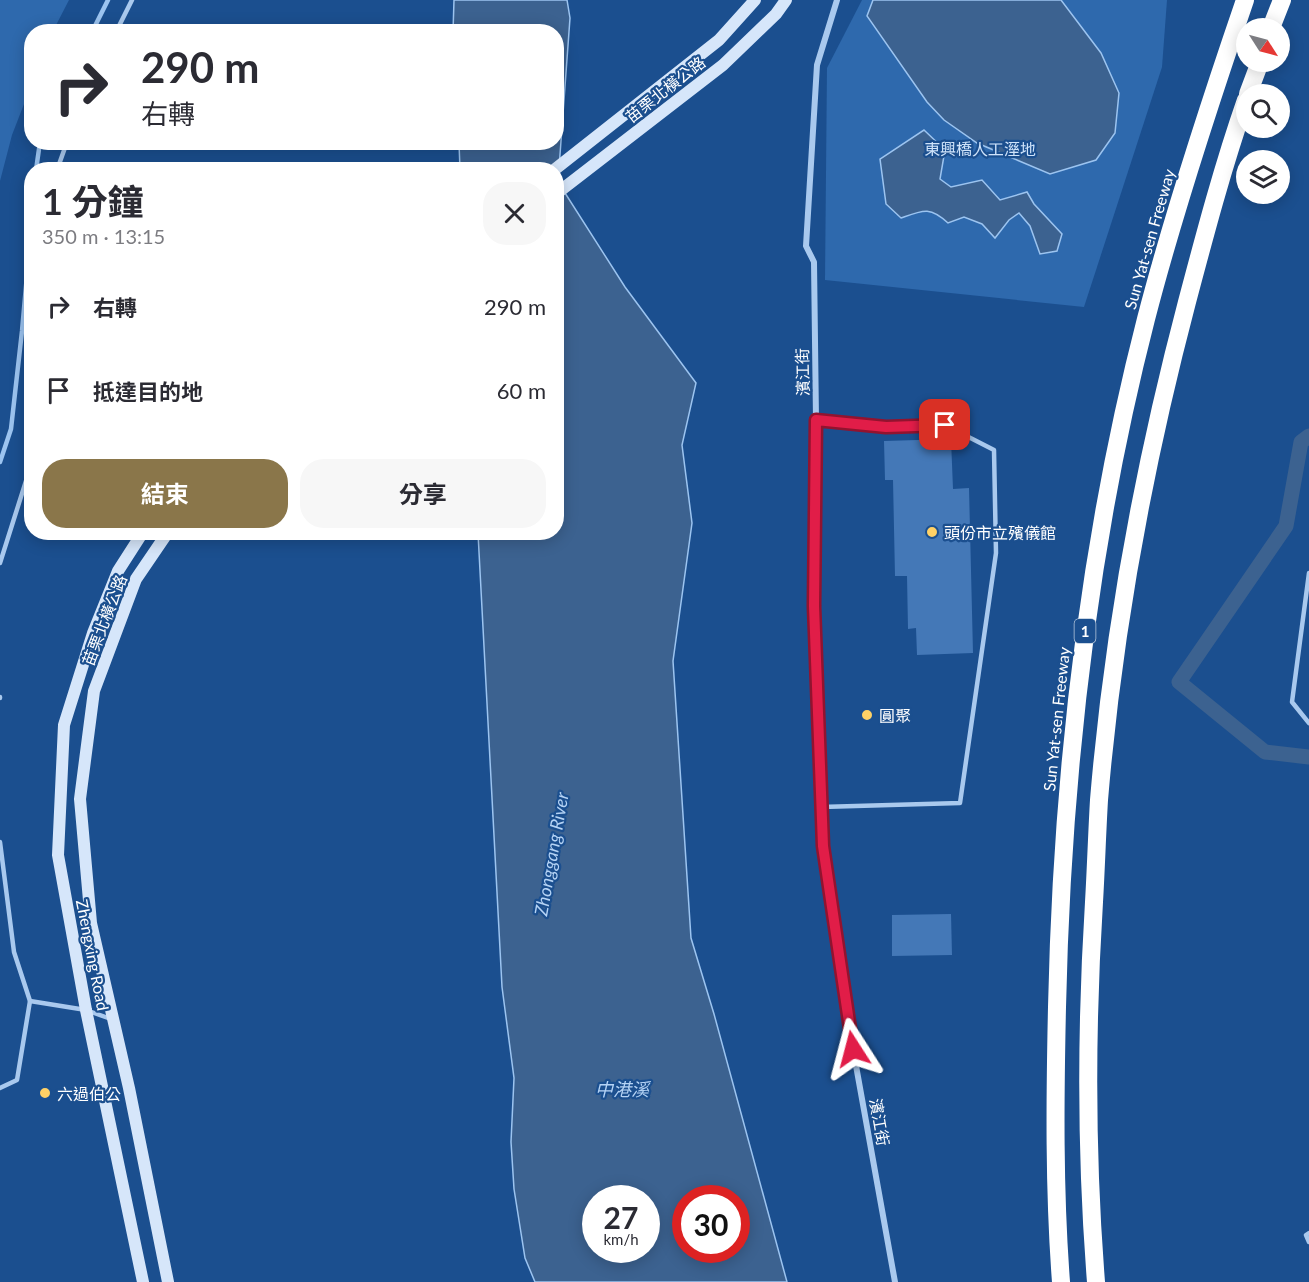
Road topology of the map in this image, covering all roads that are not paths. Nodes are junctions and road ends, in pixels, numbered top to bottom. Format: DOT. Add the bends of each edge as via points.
graph roads {
  1 [pos="132,0"];
  2 [pos="755,0"];
  3 [pos="786,0"];
  4 [pos="837,0"];
  5 [pos="1245,0"];
  6 [pos="1282,0"];
  7 [pos="1276,18"];
  8 [pos="120,24"];
  9 [pos="1236,132"];
  10 [pos="564,162"];
  11 [pos="564,188"];
  12 [pos="816,420"];
  13 [pos="24,487"];
  14 [pos="138,540"];
  15 [pos="163,540"];
  16 [pos="0,563"];
  17 [pos="1309,573"];
  18 [pos="93,633"];
  19 [pos="94,692"];
  20 [pos="1309,723"];
  21 [pos="821,807"];
  22 [pos="0,842"];
  23 [pos="30,1001"];
  24 [pos="87,1010"];
  25 [pos="114,1020"];
  26 [pos="0,1088"];
  27 [pos="1309,1233"];
  28 [pos="1309,1242"];
  29 [pos="143,1282"];
  30 [pos="168,1282"];
  31 [pos="895,1282"];
  32 [pos="1061,1282"];
  33 [pos="1096,1282"];
  1 -- 8 [label="lane"];
  2 -- 10 [label="main road, 苗栗北橫公路" via="719,40"];
  3 -- 11 [label="main road, 苗栗北橫公路" via="723,65"];
  4 -- 12 [label="street, 濱江街" via="817,65 806,246 814,262"];
  5 -- 32 [label="highway, Sun Yat-sen Freeway / 1" via="1204,122 1146,320 1118,440 1083,639 1068,782 1059,941 1055,1094"];
  6 -- 7 [label="highway"];
  9 -- 33 [label="highway, 1" via="1206,227 1150,455 1113,677 1100,800 1088,998 1089,1154"];
  12 -- 21 [label="street, 濱江街" via="814,606"];
  12 -- 21 [label="lane" via="886,427 945,425 994,450 996,553 960,802"];
  13 -- 16 [label="lane"];
  14 -- 18 [label="main road, 苗栗北橫公路" via="118,572"];
  15 -- 19 [label="main road, 苗栗北橫公路" via="136,579"];
  17 -- 20 [label="lane" via="1293,702"];
  18 -- 24 [label="main road, Zhengxing Road" via="64,726 58,855"];
  19 -- 25 [label="main road, Zhengxing Road" via="80,799 91,923"];
  21 -- 31 [label="street, 濱江街" via="823,846 853,1049"];
  22 -- 23 [label="lane" via="14,952"];
  23 -- 24 [label="lane"];
  23 -- 26 [label="lane" via="17,1080"];
  24 -- 25 [label="lane"];
  24 -- 29 [label="main road, Zhengxing Road"];
  25 -- 30 [label="main road, Zhengxing Road"];
  27 -- 28 [label="lane"];
}
